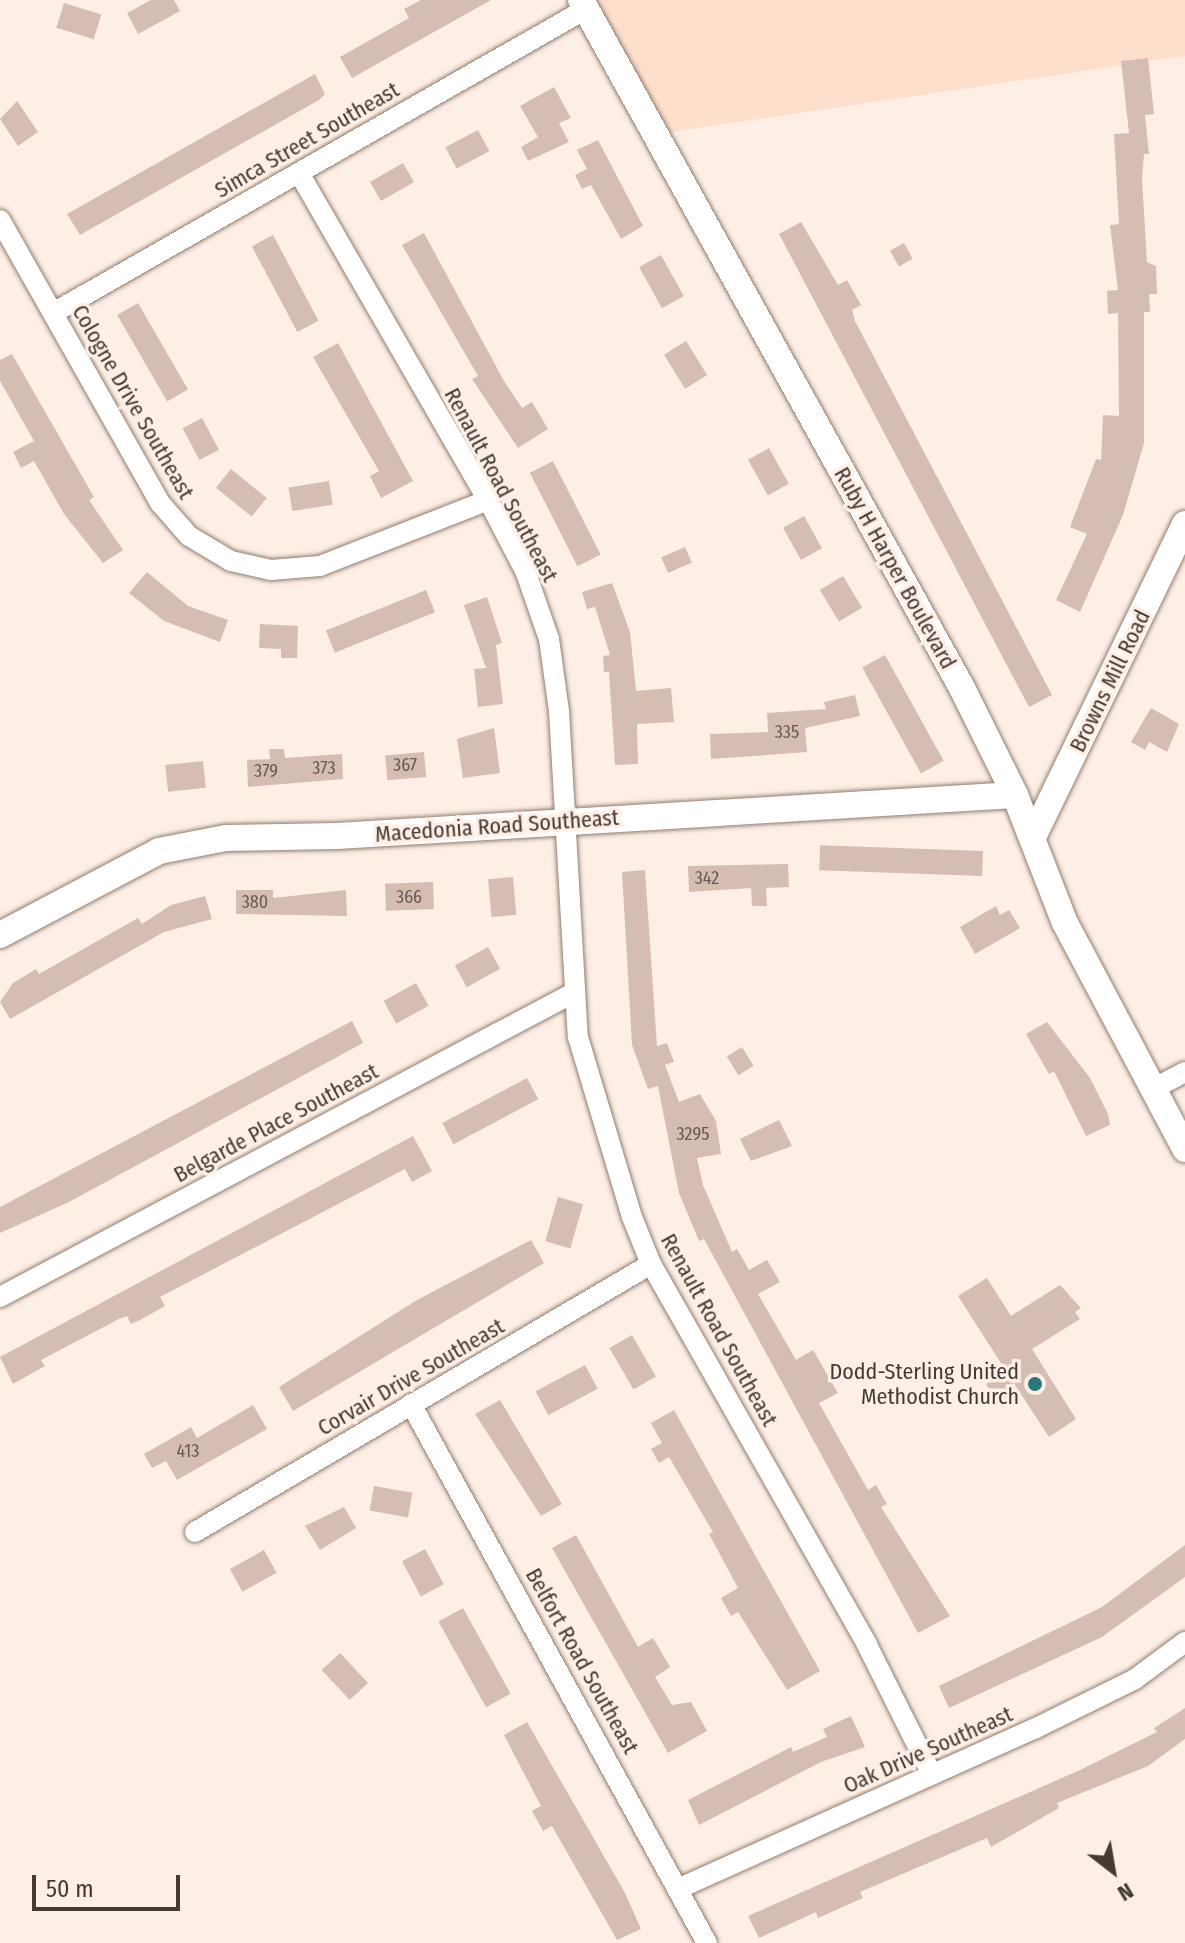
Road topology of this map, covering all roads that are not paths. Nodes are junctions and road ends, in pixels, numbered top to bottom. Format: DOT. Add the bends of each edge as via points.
graph roads {
  1 [pos="583,4"];
  2 [pos="299,173"];
  3 [pos="0,220"];
  4 [pos="53,313"];
  5 [pos="488,500"];
  6 [pos="1185,524"];
  7 [pos="1015,795"];
  8 [pos="566,821"];
  9 [pos="1033,837"];
  10 [pos="0,935"];
  11 [pos="575,992"];
  12 [pos="1185,1072"];
  13 [pos="1153,1089"];
  14 [pos="1178,1121"];
  15 [pos="1185,1149"];
  16 [pos="651,1264"];
  17 [pos="0,1297"];
  18 [pos="411,1404"];
  19 [pos="195,1532"];
  20 [pos="1185,1642"];
  21 [pos="931,1773"];
  22 [pos="682,1887"];
  23 [pos="707,1943"];
  1 -- 2 [label="street, Simca Street Southeast"];
  1 -- 7 [label="street, Ruby H Harper Boulevard"];
  2 -- 4 [label="street, Simca Street Southeast"];
  2 -- 5 [label="street, Renault Road Southeast"];
  3 -- 4 [label="street, Cologne Drive Southeast"];
  4 -- 5 [label="street, Cologne Drive Southeast" via="160,503 189,536 231,561 271,570 320,566"];
  5 -- 8 [label="street, Renault Road Southeast" via="526,573 549,639"];
  6 -- 9 [label="street, Browns Mill Road"];
  7 -- 8 [label="street, Macedonia Road Southeast"];
  7 -- 9 [label="street, Ruby H Harper Boulevard"];
  8 -- 10 [label="street, Macedonia Road Southeast" via="226,838 159,851"];
  8 -- 11 [label="street, Renault Road Southeast"];
  9 -- 13 [label="street, Ruby H Harper Boulevard" via="1065,923"];
  11 -- 16 [label="street, Renault Road Southeast" via="585,1074"];
  11 -- 17 [label="street, Belgarde Place Southeast"];
  12 -- 13 [label="street"];
  13 -- 14 [label="street, Ruby H Harper Boulevard"];
  14 -- 15 [label="street, Ruby H Harper Boulevard"];
  16 -- 18 [label="street, Corvair Drive Southeast"];
  16 -- 21 [label="street, Renault Road Southeast" via="867,1645"];
  18 -- 19 [label="street, Corvair Drive Southeast"];
  18 -- 22 [label="street, Belfort Road Southeast"];
  20 -- 21 [label="street, Oak Drive Southeast" via="1135,1679"];
  21 -- 22 [label="street, Oak Drive Southeast"];
  22 -- 23 [label="street, Belfort Road Southeast"];
}
